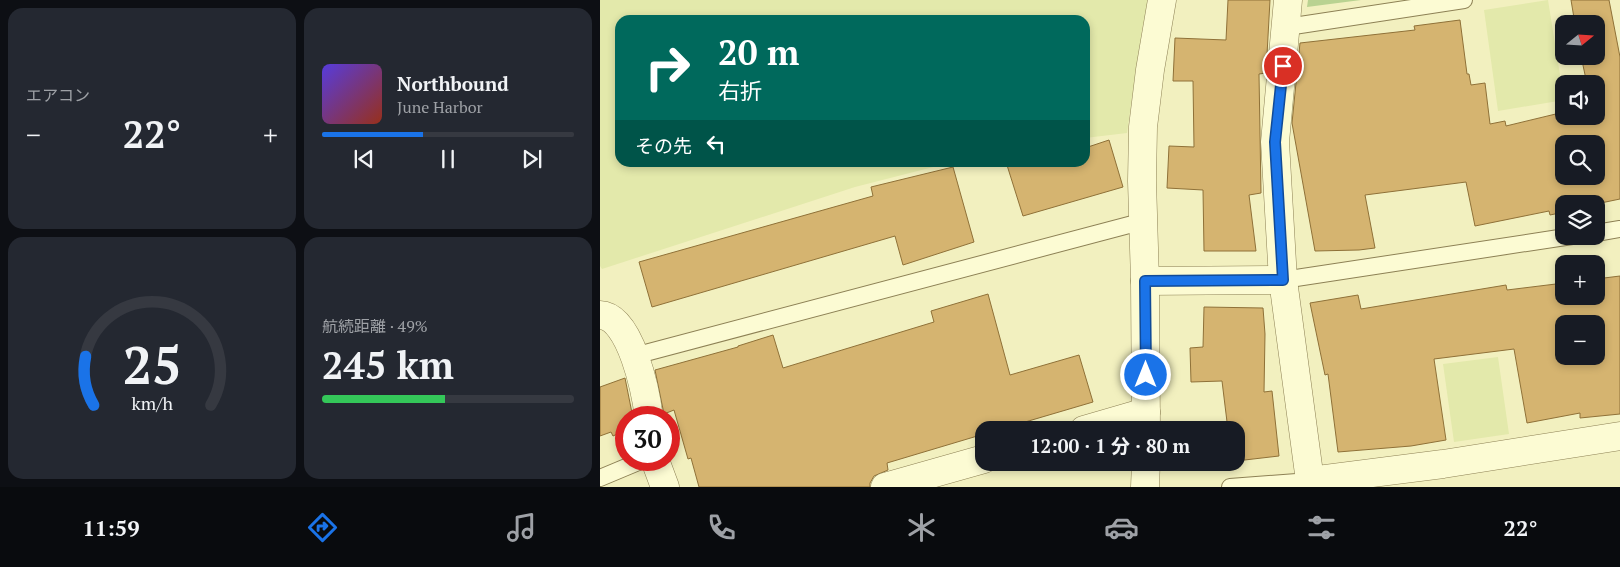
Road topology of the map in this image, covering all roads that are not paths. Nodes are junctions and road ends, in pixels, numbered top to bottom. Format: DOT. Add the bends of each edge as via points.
graph roads {
  1 [pos="1162,0"];
  2 [pos="1288,0"];
  3 [pos="1464,0"];
  4 [pos="1287,27"];
  5 [pos="1144,221"];
  6 [pos="1620,229"];
  7 [pos="1605,232"];
  8 [pos="1555,239"];
  9 [pos="1283,280"];
  10 [pos="1145,281"];
  11 [pos="600,315"];
  12 [pos="634,356"];
  13 [pos="647,406"];
  14 [pos="1146,421"];
  15 [pos="1620,436"];
  16 [pos="975,462"];
  17 [pos="617,471"];
  18 [pos="659,471"];
  19 [pos="1146,471"];
  20 [pos="1444,475"];
  21 [pos="600,478"];
  22 [pos="1310,481"];
  23 [pos="665,487"];
  24 [pos="885,487"];
  25 [pos="1145,487"];
  26 [pos="1230,487"];
  1 -- 5 [label="street" via="1143,127"];
  2 -- 4 [label="street"];
  3 -- 4 [label="lane"];
  4 -- 9 [label="street" via="1275,142"];
  5 -- 10 [label="street"];
  5 -- 12 [label="lane"];
  6 -- 7 [label="lane"];
  8 -- 9 [label="lane"];
  9 -- 10 [label="street"];
  9 -- 22 [label="street"];
  10 -- 14 [label="street"];
  11 -- 12 [label="street" via="618,324"];
  12 -- 13 [label="street"];
  15 -- 20 [label="street"];
  16 -- 24 [label="street"];
  17 -- 21 [label="lane"];
  18 -- 23 [label="street"];
  19 -- 25 [label="street"];
  20 -- 22 [label="street"];
  22 -- 26 [label="lane"];
}
